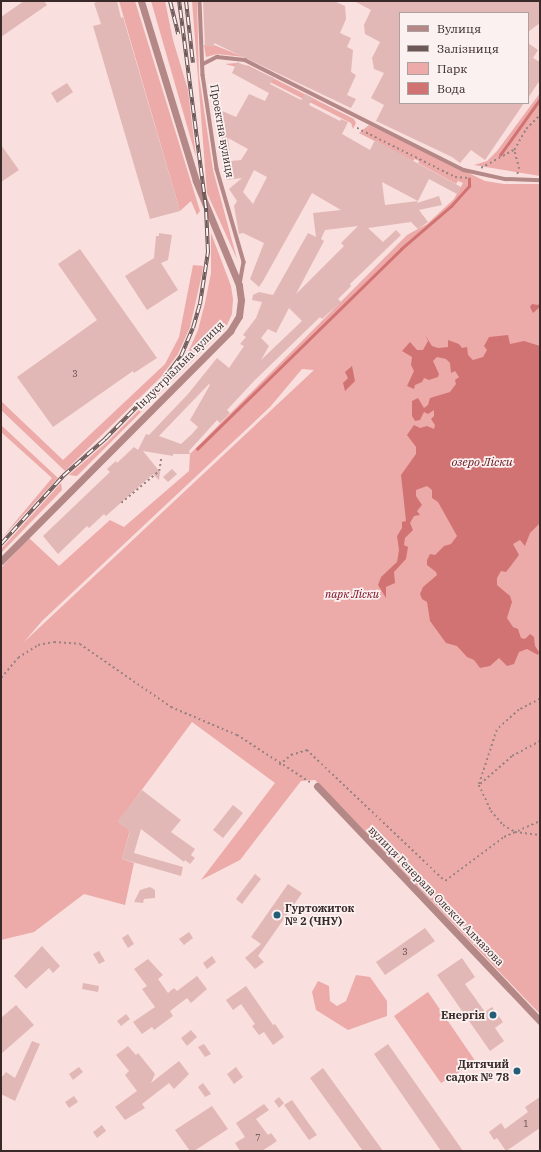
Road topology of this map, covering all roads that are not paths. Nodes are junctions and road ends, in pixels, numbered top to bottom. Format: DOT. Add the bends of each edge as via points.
graph roads {
  1 [pos="141,1"];
  2 [pos="200,1"];
  3 [pos="203,64"];
  4 [pos="540,180"];
  5 [pos="239,285"];
  6 [pos="1,560"];
  7 [pos="314,784"];
  8 [pos="540,1021"];
  1 -- 5 [label="street, Індустріальна вулиця" via="196,181"];
  2 -- 3 [label="lane, Проектна вулиця"];
  3 -- 4 [label="lane" via="217,57 244,60 464,170 516,180"];
  3 -- 5 [label="lane, Проектна вулиця" via="217,169 244,262"];
  5 -- 6 [label="street, Індустріальна вулиця" via="239,316 230,331"];
  7 -- 8 [label="street, вулиця Генерала Олекси Алмазова"];
}
